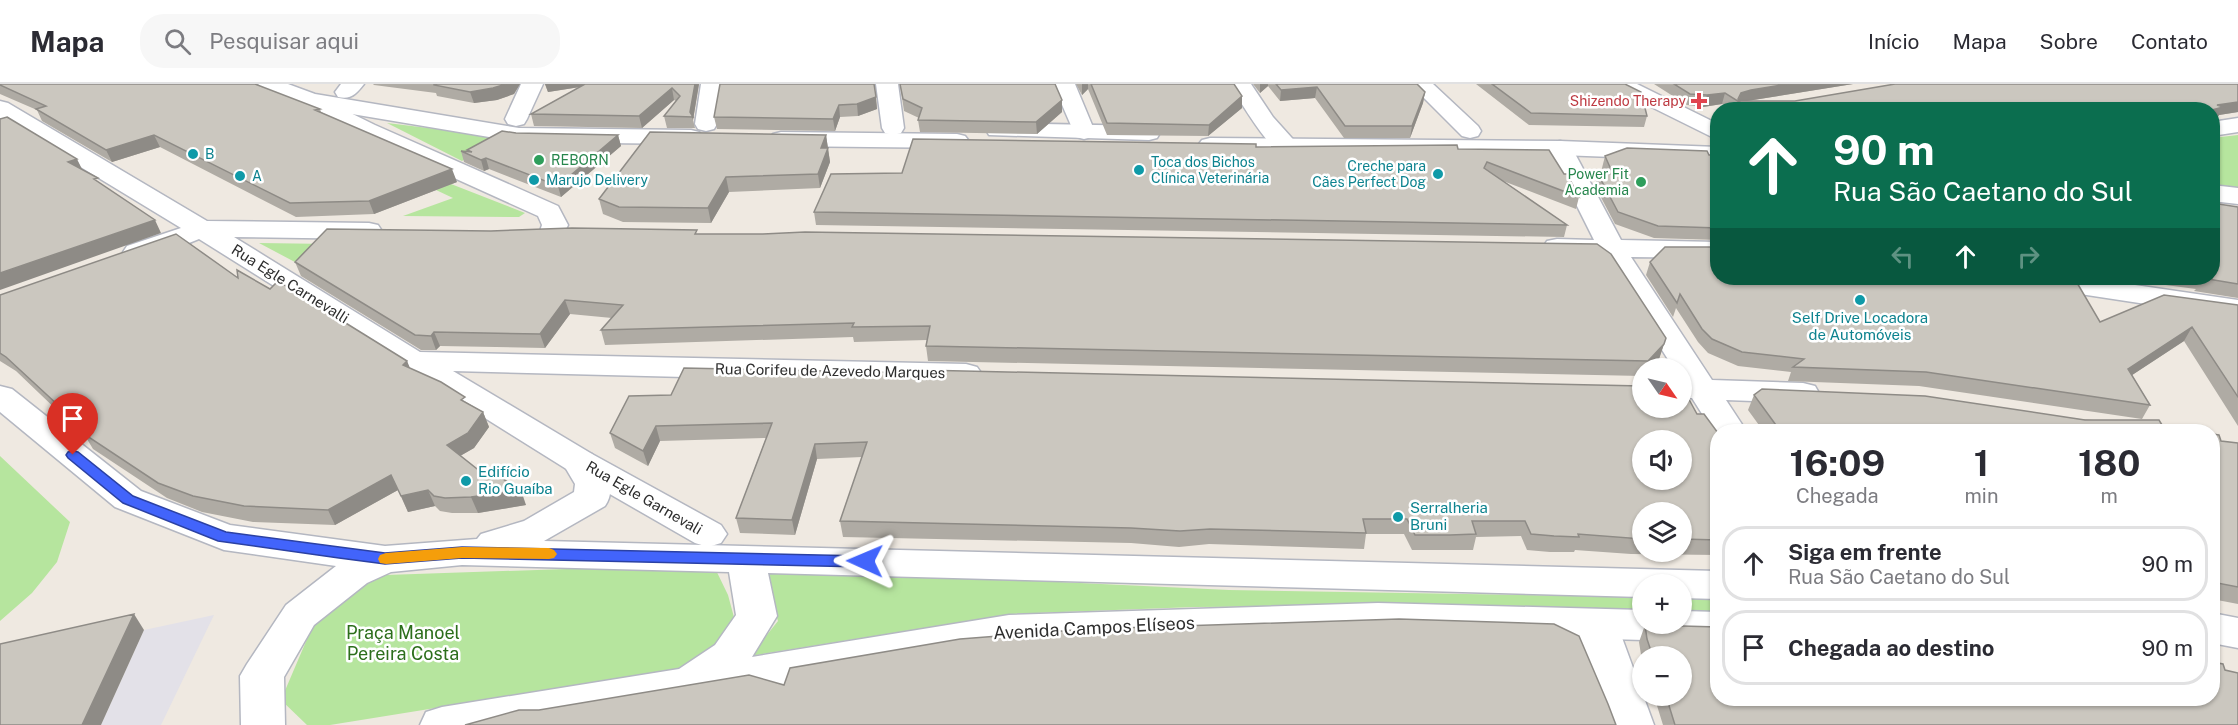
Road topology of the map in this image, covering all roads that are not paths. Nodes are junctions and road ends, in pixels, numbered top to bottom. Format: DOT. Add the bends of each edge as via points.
graph roads {
  1 [pos="269,84"];
  2 [pos="532,84"];
  3 [pos="712,84"];
  4 [pos="887,84"];
  5 [pos="1064,84"];
  6 [pos="1240,84"];
  7 [pos="1421,84"];
  8 [pos="1620,84"];
  9 [pos="342,87"];
  10 [pos="310,100"];
  11 [pos="0,108"];
  12 [pos="1710,115"];
  13 [pos="389,116"];
  14 [pos="516,118"];
  15 [pos="1687,119"];
  16 [pos="2238,125"];
  17 [pos="30,128"];
  18 [pos="893,128"];
  19 [pos="2220,128"];
  20 [pos="719,129"];
  21 [pos="1710,129"];
  22 [pos="367,130"];
  23 [pos="0,131"];
  24 [pos="1470,131"];
  25 [pos="1084,132"];
  26 [pos="1182,139"];
  27 [pos="1282,141"];
  28 [pos="1710,141"];
  29 [pos="1560,148"];
  30 [pos="1710,154"];
  31 [pos="2220,194"];
  32 [pos="2238,196"];
  33 [pos="2220,205"];
  34 [pos="2238,208"];
  35 [pos="202,229"];
  36 [pos="398,231"];
  37 [pos="583,232"];
  38 [pos="1527,246"];
  39 [pos="1611,247"];
  40 [pos="1710,250"];
  41 [pos="112,261"];
  42 [pos="2080,285"];
  43 [pos="2238,309"];
  44 [pos="413,361"];
  45 [pos="994,375"];
  46 [pos="1693,389"];
  47 [pos="1836,395"];
  48 [pos="0,396"];
  49 [pos="1723,424"];
  50 [pos="580,462"];
  51 [pos="708,534"];
  52 [pos="462,552"];
  53 [pos="747,558"];
  54 [pos="385,559"];
  55 [pos="1618,581"];
  56 [pos="1710,585"];
  57 [pos="1596,624"];
  58 [pos="1710,627"];
  59 [pos="2220,630"];
  60 [pos="2238,633"];
  61 [pos="686,684"];
  62 [pos="262,725"];
  63 [pos="442,725"];
  64 [pos="1632,725"];
  1 -- 10 [label="street"];
  2 -- 14 [label="street"];
  3 -- 20 [label="street"];
  4 -- 18 [label="street"];
  5 -- 25 [label="street"];
  6 -- 27 [label="street"];
  7 -- 24 [label="street"];
  8 -- 15 [label="street"];
  9 -- 14 [label="street"];
  10 -- 13 [label="street"];
  10 -- 22 [label="street"];
  11 -- 17 [label="street, Rua Egle Carnevalli"];
  12 -- 15 [label="street"];
  13 -- 20 [label="street" via="519,135"];
  13 -- 22 [label="street"];
  14 -- 20 [label="street"];
  15 -- 21 [label="street"];
  16 -- 19 [label="street"];
  17 -- 23 [label="street"];
  17 -- 35 [label="street, Rua Egle Carnevalli"];
  18 -- 25 [label="street"];
  18 -- 26 [label="street" via="761,132"];
  22 -- 37 [label="street" via="549,211 555,225 541,231"];
  24 -- 27 [label="street"];
  24 -- 28 [label="street"];
  25 -- 26 [label="street"];
  26 -- 27 [label="street"];
  27 -- 29 [label="street"];
  29 -- 30 [label="street"];
  29 -- 39 [label="street"];
  31 -- 32 [label="street"];
  33 -- 34 [label="street"];
  35 -- 36 [label="street"];
  35 -- 41 [label="street"];
  35 -- 44 [label="street, Rua Egle Carnevalli"];
  38 -- 39 [label="street"];
  39 -- 40 [label="street"];
  39 -- 46 [label="street"];
  42 -- 43 [label="street"];
  44 -- 45 [label="street, Rua Corifeu de Azevedo Marques"];
  44 -- 50 [label="street, Rua Egle Carnevalli"];
  46 -- 47 [label="street"];
  46 -- 49 [label="street"];
  48 -- 54 [label="street" via="128,499 224,537"];
  50 -- 51 [label="street, Rua Egle Garnevali"];
  50 -- 52 [label="street" via="592,484 592,498 537,530"];
  52 -- 53 [label="street"];
  52 -- 54 [label="street"];
  53 -- 55 [label="street"];
  53 -- 61 [label="street" via="748,583 757,616 730,656"];
  54 -- 62 [label="street" via="353,573 300,615 262,676"];
  55 -- 56 [label="street"];
  55 -- 57 [label="street"];
  57 -- 58 [label="street, Avenida Campos Elíseos"];
  57 -- 61 [label="street, Avenida Campos Elíseos" via="1378,618 1009,630"];
  57 -- 64 [label="street"];
  59 -- 60 [label="street"];
  61 -- 63 [label="street, Avenida Campos Elíseos"];
}
